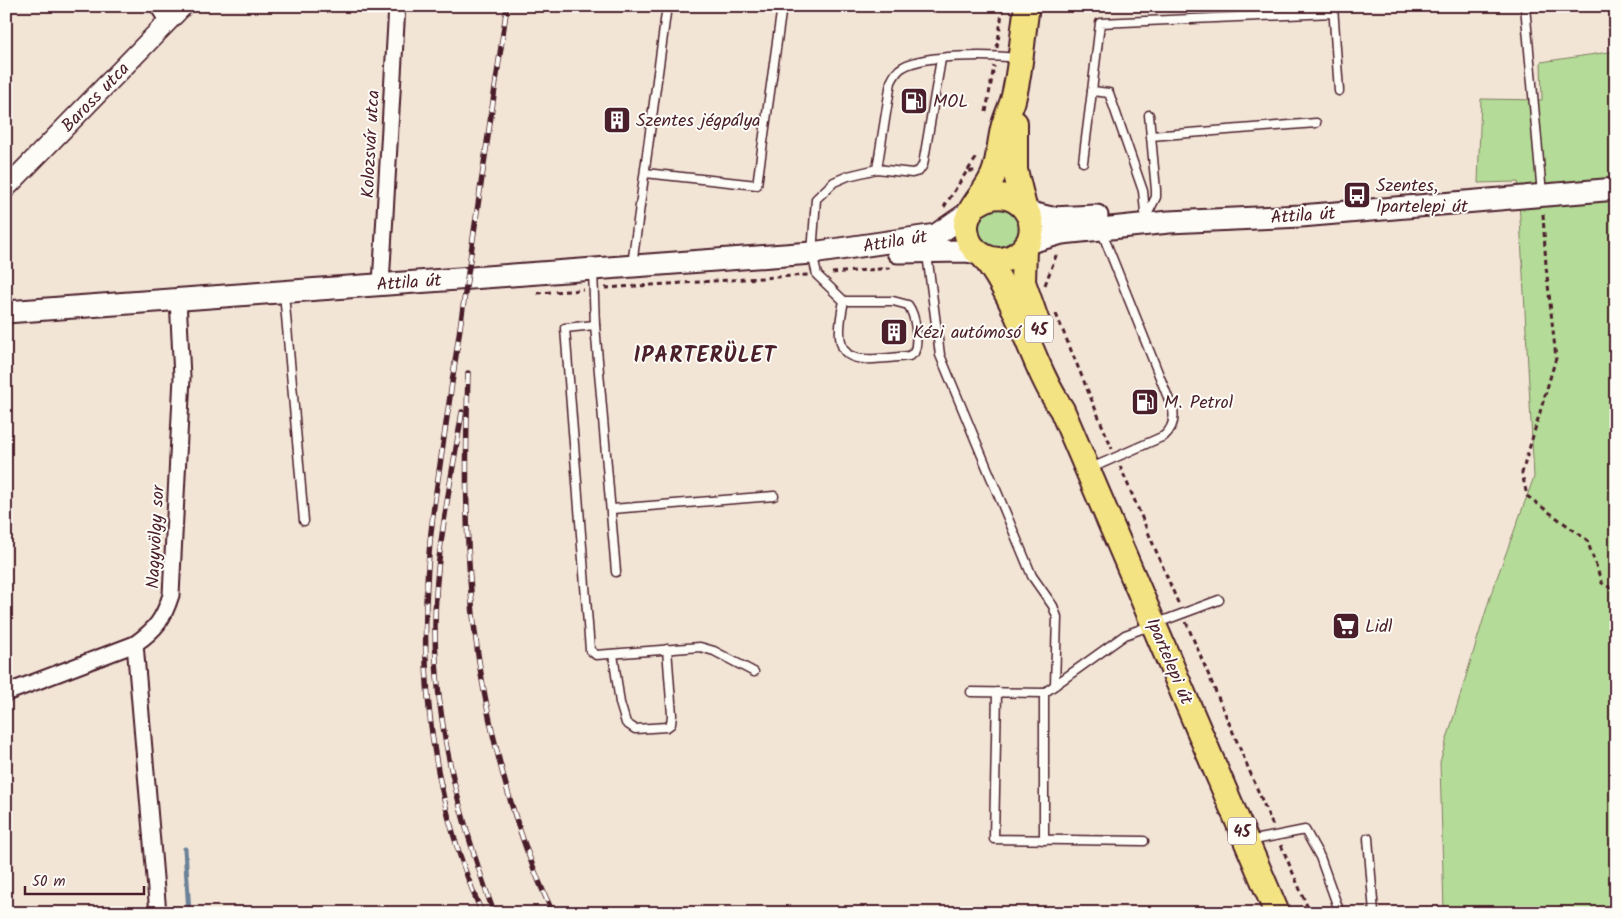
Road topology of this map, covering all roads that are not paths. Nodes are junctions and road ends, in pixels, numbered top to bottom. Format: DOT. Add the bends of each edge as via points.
graph roads {
  1 [pos="183,6"];
  2 [pos="396,6"];
  3 [pos="666,6"];
  4 [pos="782,6"];
  5 [pos="1027,6"];
  6 [pos="1525,6"];
  7 [pos="1333,10"];
  8 [pos="164,14"];
  9 [pos="1008,57"];
  10 [pos="941,59"];
  11 [pos="1092,91"];
  12 [pos="1339,91"];
  13 [pos="1013,100"];
  14 [pos="1149,115"];
  15 [pos="1316,123"];
  16 [pos="1151,136"];
  17 [pos="1083,162"];
  18 [pos="877,169"];
  19 [pos="645,173"];
  20 [pos="6,188"];
  21 [pos="1616,189"];
  22 [pos="1542,196"];
  23 [pos="974,207"];
  24 [pos="1026,210"];
  25 [pos="1146,221"];
  26 [pos="1101,230"];
  27 [pos="1026,246"];
  28 [pos="927,252"];
  29 [pos="812,253"];
  30 [pos="980,255"];
  31 [pos="631,267"];
  32 [pos="593,270"];
  33 [pos="381,284"];
  34 [pos="284,291"];
  35 [pos="178,299"];
  36 [pos="844,301"];
  37 [pos="6,312"];
  38 [pos="595,325"];
  39 [pos="1062,410"];
  40 [pos="1088,470"];
  41 [pos="774,496"];
  42 [pos="612,509"];
  43 [pos="304,520"];
  44 [pos="616,572"];
  45 [pos="1219,600"];
  46 [pos="1154,625"];
  47 [pos="135,644"];
  48 [pos="667,649"];
  49 [pos="613,654"];
  50 [pos="754,672"];
  51 [pos="1055,685"];
  52 [pos="971,692"];
  53 [pos="997,692"];
  54 [pos="6,693"];
  55 [pos="1044,694"];
  56 [pos="1368,838"];
  57 [pos="1044,840"];
  58 [pos="1144,841"];
  59 [pos="1247,842"];
  60 [pos="158,913"];
  61 [pos="1277,913"];
  62 [pos="1340,913"];
  63 [pos="1374,913"];
  1 -- 8 [label="street, Baross utca"];
  2 -- 33 [label="street, Kolozsvár utca"];
  3 -- 19 [label="lane"];
  4 -- 19 [label="lane" via="757,185"];
  5 -- 9 [label="main road, 45"];
  6 -- 22 [label="lane"];
  7 -- 11 [label="lane" via="1100,23"];
  7 -- 12 [label="lane"];
  8 -- 20 [label="street, Baross utca"];
  9 -- 10 [label="lane"];
  9 -- 13 [label="main road, 45"];
  10 -- 18 [label="lane" via="911,64 895,74"];
  10 -- 18 [label="lane" via="923,165 912,173"];
  11 -- 17 [label="lane"];
  11 -- 25 [label="lane" via="1109,93 1142,191"];
  13 -- 23 [label="main road, 45" via="995,171"];
  13 -- 24 [label="main road, 45" via="1015,170"];
  14 -- 16 [label="lane"];
  15 -- 16 [label="lane"];
  16 -- 25 [label="lane" via="1156,197"];
  18 -- 29 [label="lane" via="848,176 819,194 814,207"];
  19 -- 31 [label="lane"];
  21 -- 22 [label="main road, Attila út"];
  22 -- 25 [label="main road, Attila út" via="1301,216"];
  23 -- 24 [label="main road" via="984,199 1001,195 1010,197"];
  23 -- 29 [label="main road, Attila út" via="936,235"];
  23 -- 30 [label="main road, 45" via="966,228 967,237"];
  24 -- 25 [label="main road, Attila út" via="1060,218 1124,215"];
  24 -- 27 [label="main road, 45" via="1031,228"];
  25 -- 26 [label="main road, Attila út"];
  26 -- 27 [label="main road, Attila út" via="1062,233"];
  26 -- 40 [label="lane" via="1174,415 1170,430 1164,436"];
  27 -- 30 [label="main road" via="1018,254 1001,260"];
  27 -- 39 [label="main road, 45" via="1023,282 1058,386"];
  28 -- 29 [label="main road, Attila út"];
  28 -- 30 [label="main road, Attila út" via="966,251"];
  28 -- 51 [label="lane" via="940,355 1032,576 1057,617"];
  29 -- 31 [label="main road, Attila út"];
  29 -- 36 [label="lane" via="817,275"];
  30 -- 39 [label="main road, 45" via="995,271 1012,300 1050,392"];
  31 -- 32 [label="main road, Attila út"];
  32 -- 33 [label="main road, Attila út"];
  32 -- 38 [label="lane"];
  33 -- 34 [label="main road, Attila út"];
  34 -- 35 [label="main road, Attila út"];
  34 -- 43 [label="lane"];
  35 -- 37 [label="main road, Attila út"];
  35 -- 47 [label="street, Nagyvölgy sor" via="182,377 171,595 164,617 152,632"];
  36 -- 36 [label="lane" via="892,301 908,305 914,316 914,353 865,360 856,360 846,354 841,342"];
  38 -- 42 [label="lane"];
  38 -- 49 [label="lane" via="565,328 589,645 596,655"];
  39 -- 40 [label="main road, Ipartelepi út / 45"];
  40 -- 46 [label="main road, Ipartelepi út / 45"];
  41 -- 42 [label="lane"];
  42 -- 44 [label="lane"];
  45 -- 46 [label="lane"];
  46 -- 51 [label="lane" via="1125,635"];
  46 -- 59 [label="main road, Ipartelepi út / 45"];
  47 -- 54 [label="street, Nagyvölgy sor"];
  47 -- 60 [label="street"];
  48 -- 49 [label="lane"];
  48 -- 49 [label="lane" via="672,715 671,724 667,727 635,729 626,724"];
  48 -- 50 [label="lane" via="706,648"];
  51 -- 55 [label="lane"];
  52 -- 53 [label="lane"];
  53 -- 55 [label="lane"];
  53 -- 57 [label="lane" via="994,839"];
  55 -- 57 [label="lane"];
  56 -- 63 [label="lane"];
  57 -- 58 [label="lane"];
  59 -- 61 [label="main road, Ipartelepi út / 45"];
  59 -- 62 [label="lane" via="1305,830 1320,857"];
}
